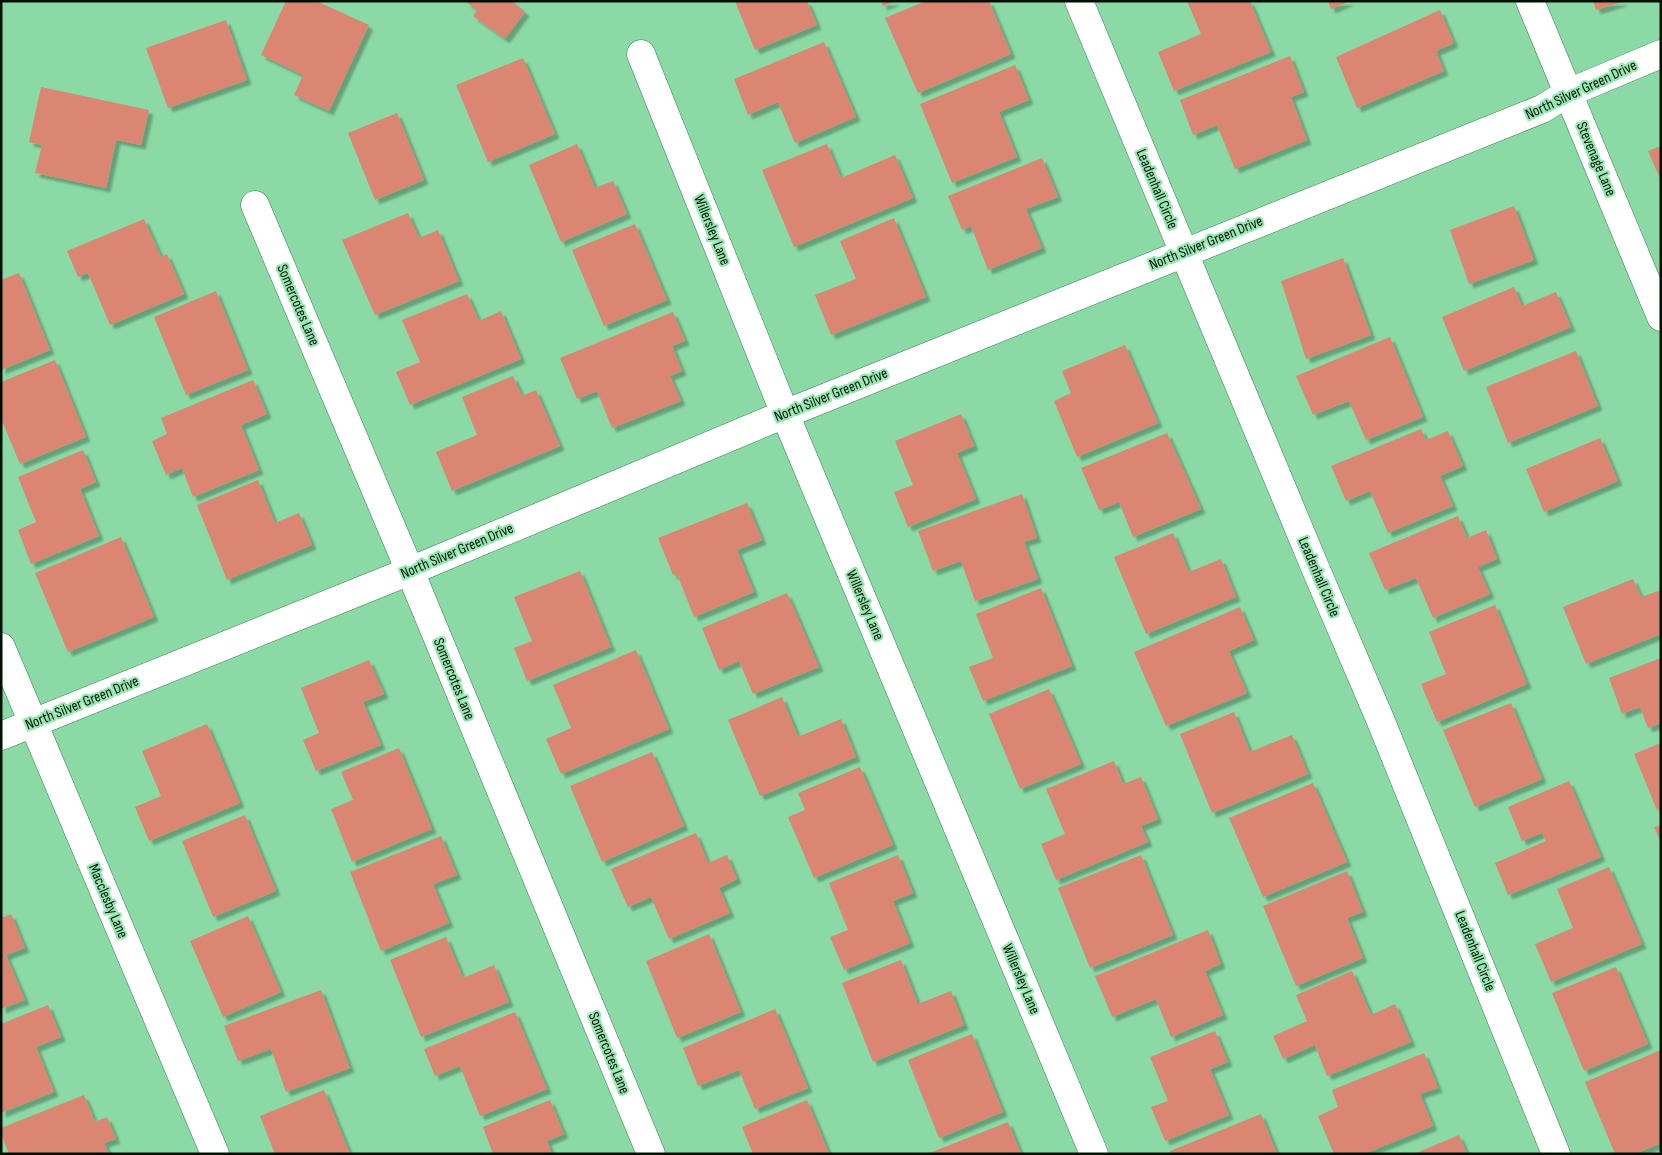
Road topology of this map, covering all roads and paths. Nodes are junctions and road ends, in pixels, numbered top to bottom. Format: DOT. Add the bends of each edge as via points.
graph roads {
  1 [pos="1079,1"];
  2 [pos="1530,1"];
  3 [pos="641,54"];
  4 [pos="1661,54"];
  5 [pos="1568,93"];
  6 [pos="255,205"];
  7 [pos="1183,252"];
  8 [pos="1661,316"];
  9 [pos="785,414"];
  10 [pos="410,571"];
  11 [pos="1,647"];
  12 [pos="33,723"];
  13 [pos="1,736"];
  14 [pos="214,1154"];
  15 [pos="651,1154"];
  16 [pos="1094,1154"];
  17 [pos="1556,1154"];
  1 -- 7 [label="street, Leadenhall Circle"];
  2 -- 5 [label="street, Stevenage Lane"];
  3 -- 9 [label="street, Willersley Lane"];
  4 -- 5 [label="street, North Silver Green Drive"];
  5 -- 7 [label="street, North Silver Green Drive" via="1542,109"];
  5 -- 8 [label="street, Stevenage Lane"];
  6 -- 10 [label="street, Somercotes Lane"];
  7 -- 9 [label="street, North Silver Green Drive"];
  7 -- 17 [label="street, Leadenhall Circle" via="1380,718"];
  9 -- 10 [label="street, North Silver Green Drive"];
  9 -- 16 [label="street, Willersley Lane"];
  10 -- 12 [label="street, North Silver Green Drive"];
  10 -- 15 [label="street, Somercotes Lane"];
  11 -- 12 [label="street, Macclesby Lane"];
  12 -- 13 [label="street, North Silver Green Drive"];
  12 -- 14 [label="street, Macclesby Lane"];
}
